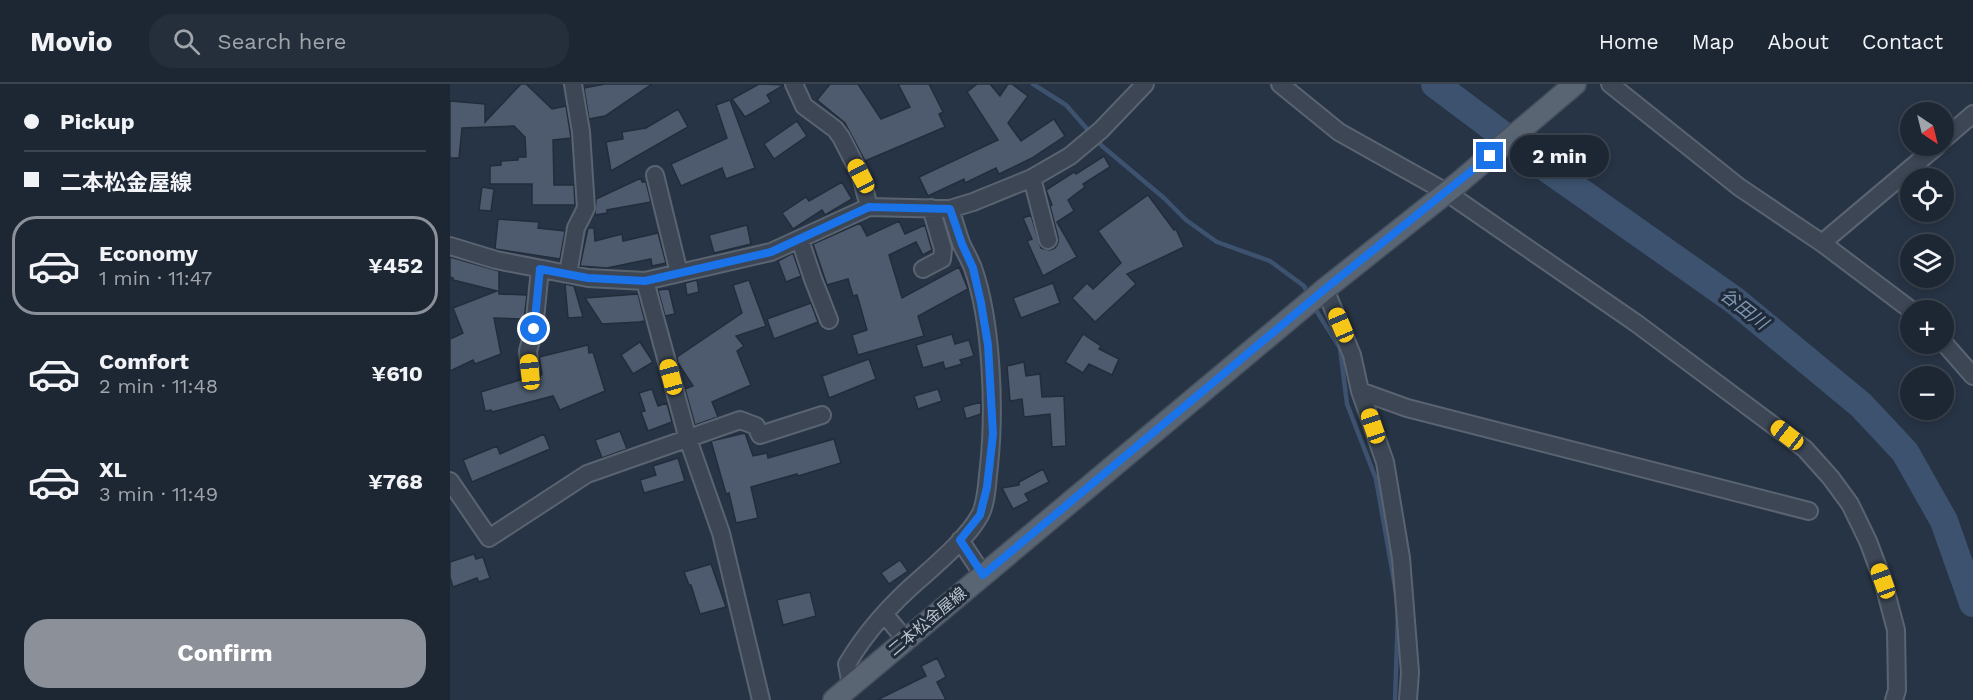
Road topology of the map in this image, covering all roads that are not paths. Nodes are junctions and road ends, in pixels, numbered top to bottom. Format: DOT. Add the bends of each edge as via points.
graph roads {
  1 [pos="573,84"];
  2 [pos="794,84"];
  3 [pos="1145,84"];
  4 [pos="1280,84"];
  5 [pos="1575,84"];
  6 [pos="1610,84"];
  7 [pos="1973,114"];
  8 [pos="1954,130"];
  9 [pos="1925,156"];
  10 [pos="655,175"];
  11 [pos="1032,178"];
  12 [pos="1451,188"];
  13 [pos="869,207"];
  14 [pos="931,208"];
  15 [pos="950,209"];
  16 [pos="800,240"];
  17 [pos="1048,240"];
  18 [pos="1822,243"];
  19 [pos="450,246"];
  20 [pos="540,269"];
  21 [pos="923,269"];
  22 [pos="679,273"];
  23 [pos="568,274"];
  24 [pos="645,281"];
  25 [pos="1325,289"];
  26 [pos="1900,302"];
  27 [pos="829,320"];
  28 [pos="1954,350"];
  29 [pos="1967,360"];
  30 [pos="530,372"];
  31 [pos="1973,376"];
  32 [pos="1360,391"];
  33 [pos="822,415"];
  34 [pos="688,439"];
  35 [pos="450,481"];
  36 [pos="1809,511"];
  37 [pos="960,540"];
  38 [pos="983,575"];
  39 [pos="885,615"];
  40 [pos="905,639"];
  41 [pos="851,684"];
  42 [pos="760,700"];
  43 [pos="834,700"];
  44 [pos="1408,700"];
  45 [pos="1894,700"];
  1 -- 23 [label="street" via="586,207 576,228"];
  2 -- 13 [label="street" via="804,106 841,137 861,176"];
  3 -- 11 [label="street" via="1070,156"];
  4 -- 12 [label="street" via="1339,132"];
  5 -- 12 [label="main road, 二本松金屋線"];
  6 -- 18 [label="street" via="1739,187"];
  7 -- 8 [label="street"];
  9 -- 18 [label="street"];
  10 -- 22 [label="street"];
  11 -- 15 [label="street"];
  11 -- 17 [label="street"];
  12 -- 25 [label="main road, 二本松金屋線"];
  12 -- 45 [label="street" via="1760,414 1805,449 1831,478 1850,504 1883,581 1896,630"];
  13 -- 14 [label="street"];
  13 -- 16 [label="street"];
  14 -- 15 [label="street"];
  14 -- 21 [label="street" via="943,249 942,259"];
  15 -- 37 [label="street" via="973,268 981,303 988,345 993,434 980,515"];
  16 -- 22 [label="street" via="771,252"];
  16 -- 27 [label="street"];
  18 -- 26 [label="street"];
  19 -- 20 [label="street"];
  20 -- 23 [label="street"];
  20 -- 30 [label="street" via="528,351"];
  22 -- 24 [label="street"];
  23 -- 24 [label="street"];
  24 -- 34 [label="street"];
  25 -- 32 [label="street" via="1352,355"];
  25 -- 38 [label="main road, 二本松金屋線"];
  28 -- 29 [label="street"];
  29 -- 31 [label="street"];
  32 -- 36 [label="street" via="1407,408"];
  32 -- 44 [label="street" via="1385,462 1401,558 1410,672"];
  33 -- 34 [label="street" via="760,435 756,426 740,420"];
  34 -- 35 [label="street" via="587,474 489,538"];
  34 -- 42 [label="street" via="721,532"];
  37 -- 38 [label="street"];
  37 -- 39 [label="street"];
  38 -- 40 [label="main road, 二本松金屋線"];
  39 -- 40 [label="street"];
  39 -- 41 [label="street" via="847,664"];
  40 -- 41 [label="main road, 二本松金屋線"];
  41 -- 43 [label="main road, 二本松金屋線"];
}
